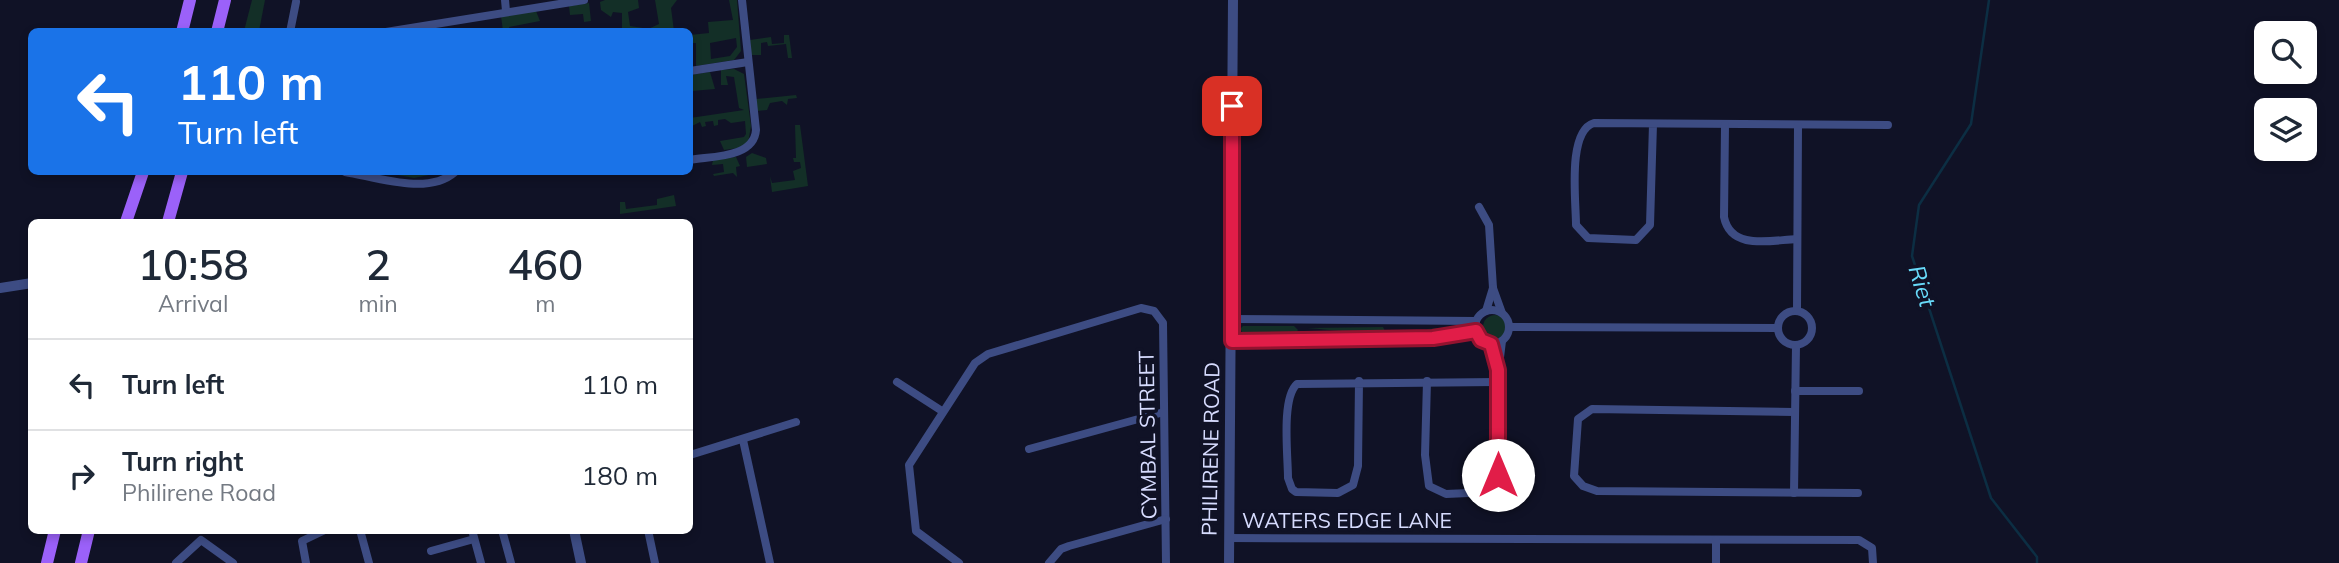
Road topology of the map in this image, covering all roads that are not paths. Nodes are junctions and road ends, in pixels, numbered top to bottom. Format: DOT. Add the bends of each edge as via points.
graph roads {
  1 [pos="190,0"];
  2 [pos="225,0"];
  3 [pos="505,0"];
  4 [pos="584,0"];
  5 [pos="742,0"];
  6 [pos="1233,0"];
  7 [pos="296,2"];
  8 [pos="506,11"];
  9 [pos="441,27"];
  10 [pos="183,28"];
  11 [pos="218,28"];
  12 [pos="291,28"];
  13 [pos="748,62"];
  14 [pos="693,71"];
  15 [pos="1653,124"];
  16 [pos="1726,125"];
  17 [pos="1888,125"];
  18 [pos="1798,126"];
  19 [pos="693,159"];
  20 [pos="144,175"];
  21 [pos="144,175"];
  22 [pos="181,175"];
  23 [pos="364,175"];
  24 [pos="449,175"];
  25 [pos="1479,207"];
  26 [pos="127,219"];
  27 [pos="135,219"];
  28 [pos="170,219"];
  29 [pos="1797,239"];
  30 [pos="28,284"];
  31 [pos="0,288"];
  32 [pos="1493,288"];
  33 [pos="1486,311"];
  34 [pos="1797,311"];
  35 [pos="1502,313"];
  36 [pos="1232,320"];
  37 [pos="1301,320"];
  38 [pos="1476,320"];
  39 [pos="1510,327"];
  40 [pos="1778,328"];
  41 [pos="1476,331"];
  42 [pos="1302,340"];
  43 [pos="1232,341"];
  44 [pos="1502,341"];
  45 [pos="1491,344"];
  46 [pos="1796,345"];
  47 [pos="1498,370"];
  48 [pos="1359,381"];
  49 [pos="1427,381"];
  50 [pos="897,382"];
  51 [pos="1497,382"];
  52 [pos="1795,391"];
  53 [pos="1859,391"];
  54 [pos="942,411"];
  55 [pos="1164,412"];
  56 [pos="1794,412"];
  57 [pos="796,422"];
  58 [pos="743,440"];
  59 [pos="1029,449"];
  60 [pos="693,454"];
  61 [pos="1794,493"];
  62 [pos="1858,493"];
  63 [pos="1166,519"];
  64 [pos="54,534"];
  65 [pos="88,534"];
  66 [pos="317,534"];
  67 [pos="361,534"];
  68 [pos="473,534"];
  69 [pos="503,534"];
  70 [pos="575,534"];
  71 [pos="649,534"];
  72 [pos="1229,538"];
  73 [pos="1716,540"];
  74 [pos="432,551"];
  75 [pos="47,563"];
  76 [pos="81,563"];
  77 [pos="176,563"];
  78 [pos="233,563"];
  79 [pos="306,563"];
  80 [pos="369,563"];
  81 [pos="481,563"];
  82 [pos="511,563"];
  83 [pos="580,563"];
  84 [pos="655,563"];
  85 [pos="770,563"];
  86 [pos="959,563"];
  87 [pos="1049,563"];
  88 [pos="1166,563"];
  89 [pos="1229,563"];
  90 [pos="1716,563"];
  91 [pos="1873,563"];
  1 -- 10 [label="main road"];
  2 -- 11 [label="main road"];
  3 -- 8 [label="street"];
  4 -- 8 [label="street"];
  5 -- 13 [label="street"];
  6 -- 36 [label="street, PHILIRENE ROAD"];
  7 -- 12 [label="street"];
  8 -- 9 [label="street"];
  13 -- 14 [label="street"];
  13 -- 19 [label="street" via="754,142 746,149"];
  15 -- 15 [label="street" via="1594,123 1583,129 1578,138 1576,225 1588,238 1636,240 1650,225"];
  15 -- 16 [label="street"];
  16 -- 18 [label="street"];
  16 -- 29 [label="street" via="1724,217 1728,232 1740,240"];
  17 -- 18 [label="street"];
  18 -- 29 [label="street"];
  20 -- 26 [label="main road"];
  21 -- 27 [label="main road"];
  22 -- 28 [label="main road"];
  23 -- 24 [label="street" via="413,183"];
  25 -- 32 [label="street" via="1489,225"];
  29 -- 34 [label="street"];
  30 -- 31 [label="street"];
  32 -- 33 [label="street"];
  32 -- 35 [label="street"];
  33 -- 35 [label="street"];
  33 -- 38 [label="street"];
  34 -- 40 [label="street" via="1784,314"];
  34 -- 46 [label="street" via="1809,317 1812,330 1807,340"];
  35 -- 39 [label="street"];
  36 -- 37 [label="street"];
  36 -- 43 [label="street, PHILIRENE ROAD"];
  37 -- 38 [label="street"];
  37 -- 42 [label="street"];
  38 -- 41 [label="street"];
  39 -- 40 [label="street"];
  39 -- 44 [label="street"];
  40 -- 46 [label="street" via="1784,341"];
  41 -- 42 [label="street" via="1433,338"];
  41 -- 45 [label="street" via="1481,340"];
  42 -- 43 [label="street"];
  43 -- 72 [label="street, PHILIRENE ROAD"];
  44 -- 45 [label="street"];
  44 -- 47 [label="street"];
  45 -- 47 [label="street"];
  46 -- 52 [label="street"];
  47 -- 51 [label="street"];
  48 -- 48 [label="street" via="1304,382 1293,388 1288,408 1292,489 1338,493 1353,485 1358,466"];
  48 -- 49 [label="street"];
  49 -- 51 [label="street"];
  49 -- 51 [label="street" via="1426,475 1429,486 1446,494 1487,494 1494,489 1498,475"];
  50 -- 54 [label="street"];
  52 -- 53 [label="street"];
  52 -- 56 [label="street"];
  54 -- 55 [label="street, CYMBAL STREET" via="971,367 988,355 1133,309 1154,311 1163,323"];
  54 -- 86 [label="street" via="909,464 912,510 922,537"];
  55 -- 59 [label="street"];
  55 -- 63 [label="street, CYMBAL STREET"];
  56 -- 61 [label="street"];
  56 -- 61 [label="street" via="1592,409 1578,419 1573,467 1577,481 1597,491"];
  57 -- 58 [label="street"];
  58 -- 60 [label="street"];
  58 -- 85 [label="street"];
  61 -- 62 [label="street"];
  63 -- 87 [label="street" via="1061,549"];
  63 -- 88 [label="street, CYMBAL STREET"];
  64 -- 75 [label="main road"];
  65 -- 76 [label="main road"];
  66 -- 79 [label="street" via="302,541"];
  67 -- 80 [label="street"];
  68 -- 74 [label="street"];
  68 -- 81 [label="street"];
  69 -- 82 [label="street"];
  70 -- 83 [label="street"];
  71 -- 84 [label="street"];
  72 -- 73 [label="street, WATERS EDGE LANE"];
  72 -- 89 [label="street, PHILIRENE ROAD"];
  73 -- 90 [label="street"];
  73 -- 91 [label="street, WATERS EDGE LANE" via="1863,540 1872,548"];
  77 -- 78 [label="street" via="201,540"];
}
